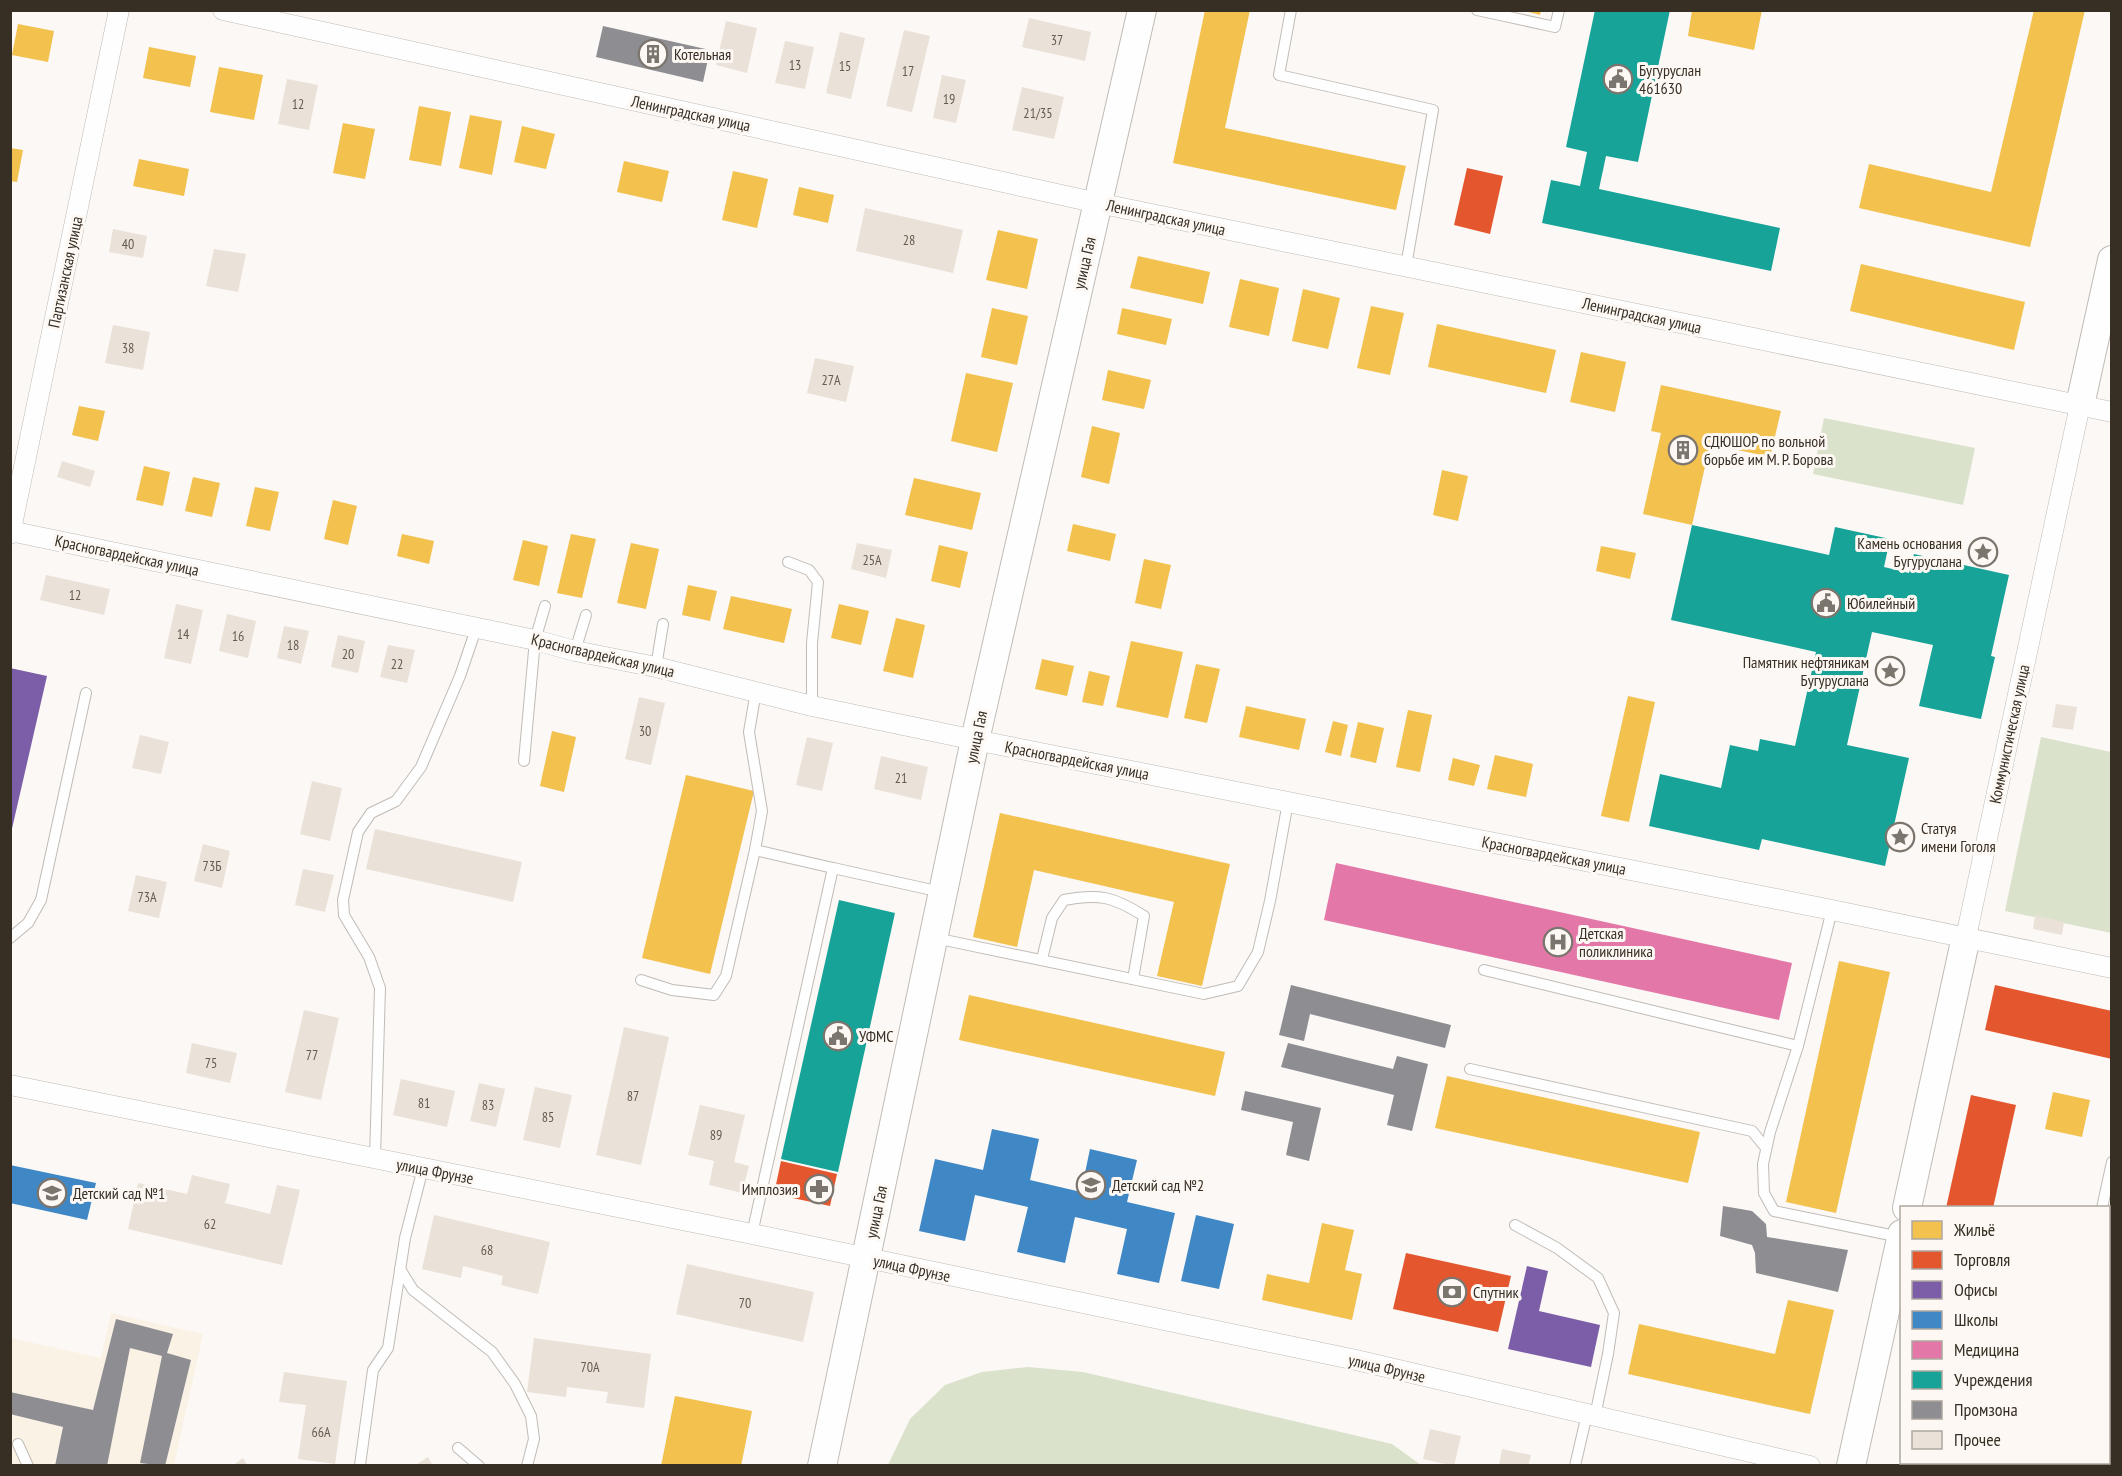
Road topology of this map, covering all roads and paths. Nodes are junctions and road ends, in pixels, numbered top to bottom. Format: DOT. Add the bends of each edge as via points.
graph roads {
  1 [pos="119,10"];
  2 [pos="223,10"];
  3 [pos="1142,10"];
  4 [pos="1291,10"];
  5 [pos="1477,10"];
  6 [pos="1559,10"];
  7 [pos="1098,203"];
  8 [pos="2112,260"];
  9 [pos="1406,266"];
  10 [pos="2080,405"];
  11 [pos="2112,412"];
  12 [pos="11,532"];
  13 [pos="788,562"];
  14 [pos="545,606"];
  15 [pos="586,615"];
  16 [pos="663,624"];
  17 [pos="476,629"];
  18 [pos="536,640"];
  19 [pos="575,651"];
  20 [pos="656,667"];
  21 [pos="756,691"];
  22 [pos="86,693"];
  23 [pos="812,706"];
  24 [pos="975,740"];
  25 [pos="524,761"];
  26 [pos="1288,802"];
  27 [pos="755,850"];
  28 [pos="833,868"];
  29 [pos="944,893"];
  30 [pos="1832,910"];
  31 [pos="1966,937"];
  32 [pos="10,938"];
  33 [pos="934,938"];
  34 [pos="1042,959"];
  35 [pos="2112,968"];
  36 [pos="1484,970"];
  37 [pos="1133,979"];
  38 [pos="641,980"];
  39 [pos="1798,1046"];
  40 [pos="1470,1069"];
  41 [pos="10,1085"];
  42 [pos="1767,1148"];
  43 [pos="375,1158"];
  44 [pos="2112,1162"];
  45 [pos="423,1168"];
  46 [pos="1907,1206"];
  47 [pos="2102,1206"];
  48 [pos="1515,1225"];
  49 [pos="752,1234"];
  50 [pos="1900,1236"];
  51 [pos="1900,1241"];
  52 [pos="866,1258"];
  53 [pos="400,1269"];
  54 [pos="1591,1415"];
  55 [pos="18,1444"];
  56 [pos="458,1448"];
  57 [pos="360,1465"];
  58 [pos="28,1466"];
  59 [pos="479,1466"];
  60 [pos="527,1466"];
  61 [pos="822,1466"];
  62 [pos="1575,1466"];
  63 [pos="1809,1466"];
  64 [pos="1851,1466"];
  1 -- 12 [label="street, Партизанская улица"];
  2 -- 7 [label="street, Ленинградская улица"];
  3 -- 7 [label="street, улица Гая"];
  4 -- 9 [label="lane" via="1279,75 1432,110"];
  5 -- 6 [label="lane" via="1555,27"];
  7 -- 9 [label="street, Ленинградская улица"];
  7 -- 24 [label="street, улица Гая"];
  8 -- 10 [label="street, Коммунистическая улица"];
  9 -- 10 [label="street, Ленинградская улица"];
  10 -- 11 [label="street, Ленинградская улица"];
  10 -- 31 [label="street, Коммунистическая улица"];
  12 -- 17 [label="street, Красногвардейская улица"];
  13 -- 23 [label="lane" via="809,570 818,582 812,643"];
  14 -- 18 [label="lane"];
  15 -- 19 [label="lane"];
  16 -- 20 [label="lane"];
  17 -- 18 [label="street, Красногвардейская улица"];
  17 -- 43 [label="lane" via="421,767 396,801 371,813 358,832 344,900 344,915 369,957 380,988"];
  18 -- 19 [label="street, Красногвардейская улица"];
  18 -- 25 [label="lane"];
  19 -- 20 [label="street, Красногвардейская улица"];
  20 -- 21 [label="street, Красногвардейская улица"];
  21 -- 23 [label="street, Красногвардейская улица"];
  21 -- 27 [label="lane" via="749,732 762,811"];
  22 -- 32 [label="lane" via="41,900 28,923"];
  23 -- 24 [label="street, Красногвардейская улица"];
  24 -- 26 [label="street, Красногвардейская улица"];
  24 -- 29 [label="street, улица Гая"];
  26 -- 30 [label="street, Красногвардейская улица"];
  26 -- 37 [label="lane" via="1258,952 1238,986 1204,994"];
  27 -- 28 [label="lane"];
  27 -- 38 [label="lane" via="726,976 714,995 672,990"];
  28 -- 29 [label="lane"];
  28 -- 49 [label="lane"];
  29 -- 33 [label="street, улица Гая"];
  30 -- 31 [label="street, Красногвардейская улица"];
  30 -- 39 [label="lane"];
  31 -- 35 [label="street, Красногвардейская улица"];
  31 -- 46 [label="street, Коммунистическая улица"];
  33 -- 34 [label="lane"];
  33 -- 52 [label="street, улица Гая"];
  34 -- 37 [label="lane"];
  34 -- 37 [label="lane" via="1052,918 1064,900 1089,895 1122,902 1144,916"];
  36 -- 39 [label="lane"];
  39 -- 42 [label="lane"];
  40 -- 42 [label="lane" via="1752,1131"];
  41 -- 43 [label="street, улица Фрунзе"];
  42 -- 50 [label="lane" via="1764,1193 1774,1211"];
  43 -- 45 [label="street, улица Фрунзе"];
  44 -- 47 [label="lane"];
  45 -- 49 [label="street, улица Фрунзе"];
  45 -- 53 [label="lane"];
  48 -- 54 [label="lane" via="1557,1248 1598,1278 1614,1313 1608,1354"];
  49 -- 52 [label="street, улица Фрунзе"];
  51 -- 64 [label="street"];
  52 -- 54 [label="street, улица Фрунзе" via="1356,1360"];
  52 -- 61 [label="street, улица Гая"];
  53 -- 57 [label="lane" via="388,1348 373,1370"];
  53 -- 60 [label="lane" via="413,1290 492,1352 515,1384 531,1416 534,1439"];
  54 -- 62 [label="lane"];
  54 -- 63 [label="street, улица Фрунзе"];
  55 -- 58 [label="lane"];
  56 -- 59 [label="lane"];
}
